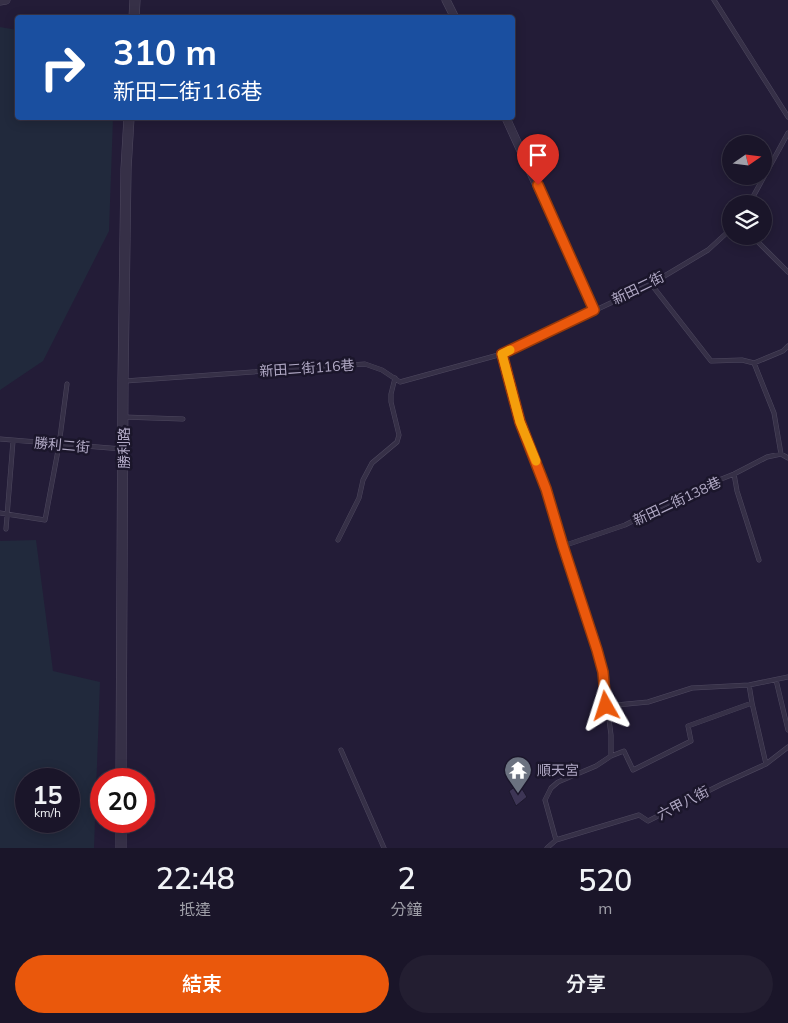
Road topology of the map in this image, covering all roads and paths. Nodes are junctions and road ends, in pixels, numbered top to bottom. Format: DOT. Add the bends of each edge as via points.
graph roads {
  1 [pos="6,0"];
  2 [pos="135,0"];
  3 [pos="446,0"];
  4 [pos="714,0"];
  5 [pos="0,1"];
  6 [pos="134,15"];
  7 [pos="454,15"];
  8 [pos="788,117"];
  9 [pos="129,120"];
  10 [pos="507,120"];
  11 [pos="788,132"];
  12 [pos="754,195"];
  13 [pos="722,237"];
  14 [pos="761,245"];
  15 [pos="788,272"];
  16 [pos="650,284"];
  17 [pos="594,310"];
  18 [pos="788,346"];
  19 [pos="502,354"];
  20 [pos="754,363"];
  21 [pos="395,378"];
  22 [pos="123,381"];
  23 [pos="67,384"];
  24 [pos="123,417"];
  25 [pos="183,419"];
  26 [pos="0,439"];
  27 [pos="12,440"];
  28 [pos="59,445"];
  29 [pos="124,450"];
  30 [pos="780,454"];
  31 [pos="788,458"];
  32 [pos="734,474"];
  33 [pos="0,513"];
  34 [pos="6,514"];
  35 [pos="6,529"];
  36 [pos="338,540"];
  37 [pos="563,546"];
  38 [pos="759,560"];
  39 [pos="788,677"];
  40 [pos="776,680"];
  41 [pos="749,684"];
  42 [pos="752,703"];
  43 [pos="606,706"];
  44 [pos="788,730"];
  45 [pos="788,747"];
  46 [pos="341,750"];
  47 [pos="611,756"];
  48 [pos="766,764"];
  49 [pos="121,768"];
  50 [pos="121,833"];
  51 [pos="556,840"];
  52 [pos="121,848"];
  53 [pos="384,848"];
  54 [pos="547,848"];
  1 -- 5 [label="street"];
  2 -- 6 [label="street"];
  3 -- 7 [label="street"];
  4 -- 8 [label="lane"];
  9 -- 22 [label="street, 勝利路"];
  10 -- 17 [label="street"];
  11 -- 12 [label="lane"];
  13 -- 16 [label="lane, 新田二街" via="708,250"];
  14 -- 15 [label="lane"];
  16 -- 17 [label="lane, 新田二街"];
  16 -- 20 [label="lane" via="711,361"];
  17 -- 19 [label="lane, 新田二街116巷"];
  18 -- 20 [label="lane"];
  19 -- 21 [label="lane, 新田二街116巷" via="400,382"];
  19 -- 37 [label="lane" via="520,422 546,489"];
  20 -- 30 [label="lane" via="774,413"];
  21 -- 22 [label="lane, 新田二街116巷" via="365,364"];
  21 -- 36 [label="lane" via="391,402 399,435 397,442 372,463"];
  22 -- 24 [label="street, 勝利路"];
  23 -- 28 [label="lane"];
  24 -- 25 [label="lane"];
  24 -- 29 [label="street, 勝利路"];
  26 -- 27 [label="lane, 勝利二街"];
  27 -- 28 [label="lane, 勝利二街"];
  27 -- 34 [label="lane"];
  28 -- 29 [label="lane, 勝利二街"];
  28 -- 34 [label="lane" via="44,520"];
  29 -- 49 [label="street, 勝利路"];
  30 -- 31 [label="lane"];
  30 -- 32 [label="lane, 新田二街138巷"];
  32 -- 37 [label="lane, 新田二街138巷" via="696,489 625,525"];
  32 -- 38 [label="lane"];
  33 -- 34 [label="lane"];
  34 -- 35 [label="lane"];
  37 -- 43 [label="lane" via="603,672"];
  39 -- 40 [label="lane"];
  40 -- 41 [label="lane"];
  40 -- 44 [label="lane"];
  41 -- 42 [label="lane"];
  41 -- 43 [label="lane" via="692,688 648,702"];
  42 -- 47 [label="lane" via="688,726 691,741 633,770 624,751"];
  42 -- 48 [label="lane"];
  43 -- 47 [label="lane"];
  45 -- 48 [label="lane, 六甲八街"];
  46 -- 53 [label="lane"];
  47 -- 51 [label="lane" via="550,788 545,800"];
  48 -- 51 [label="lane, 六甲八街" via="648,821 639,815"];
  50 -- 52 [label="street"];
  51 -- 54 [label="lane, 六甲八街"];
}
